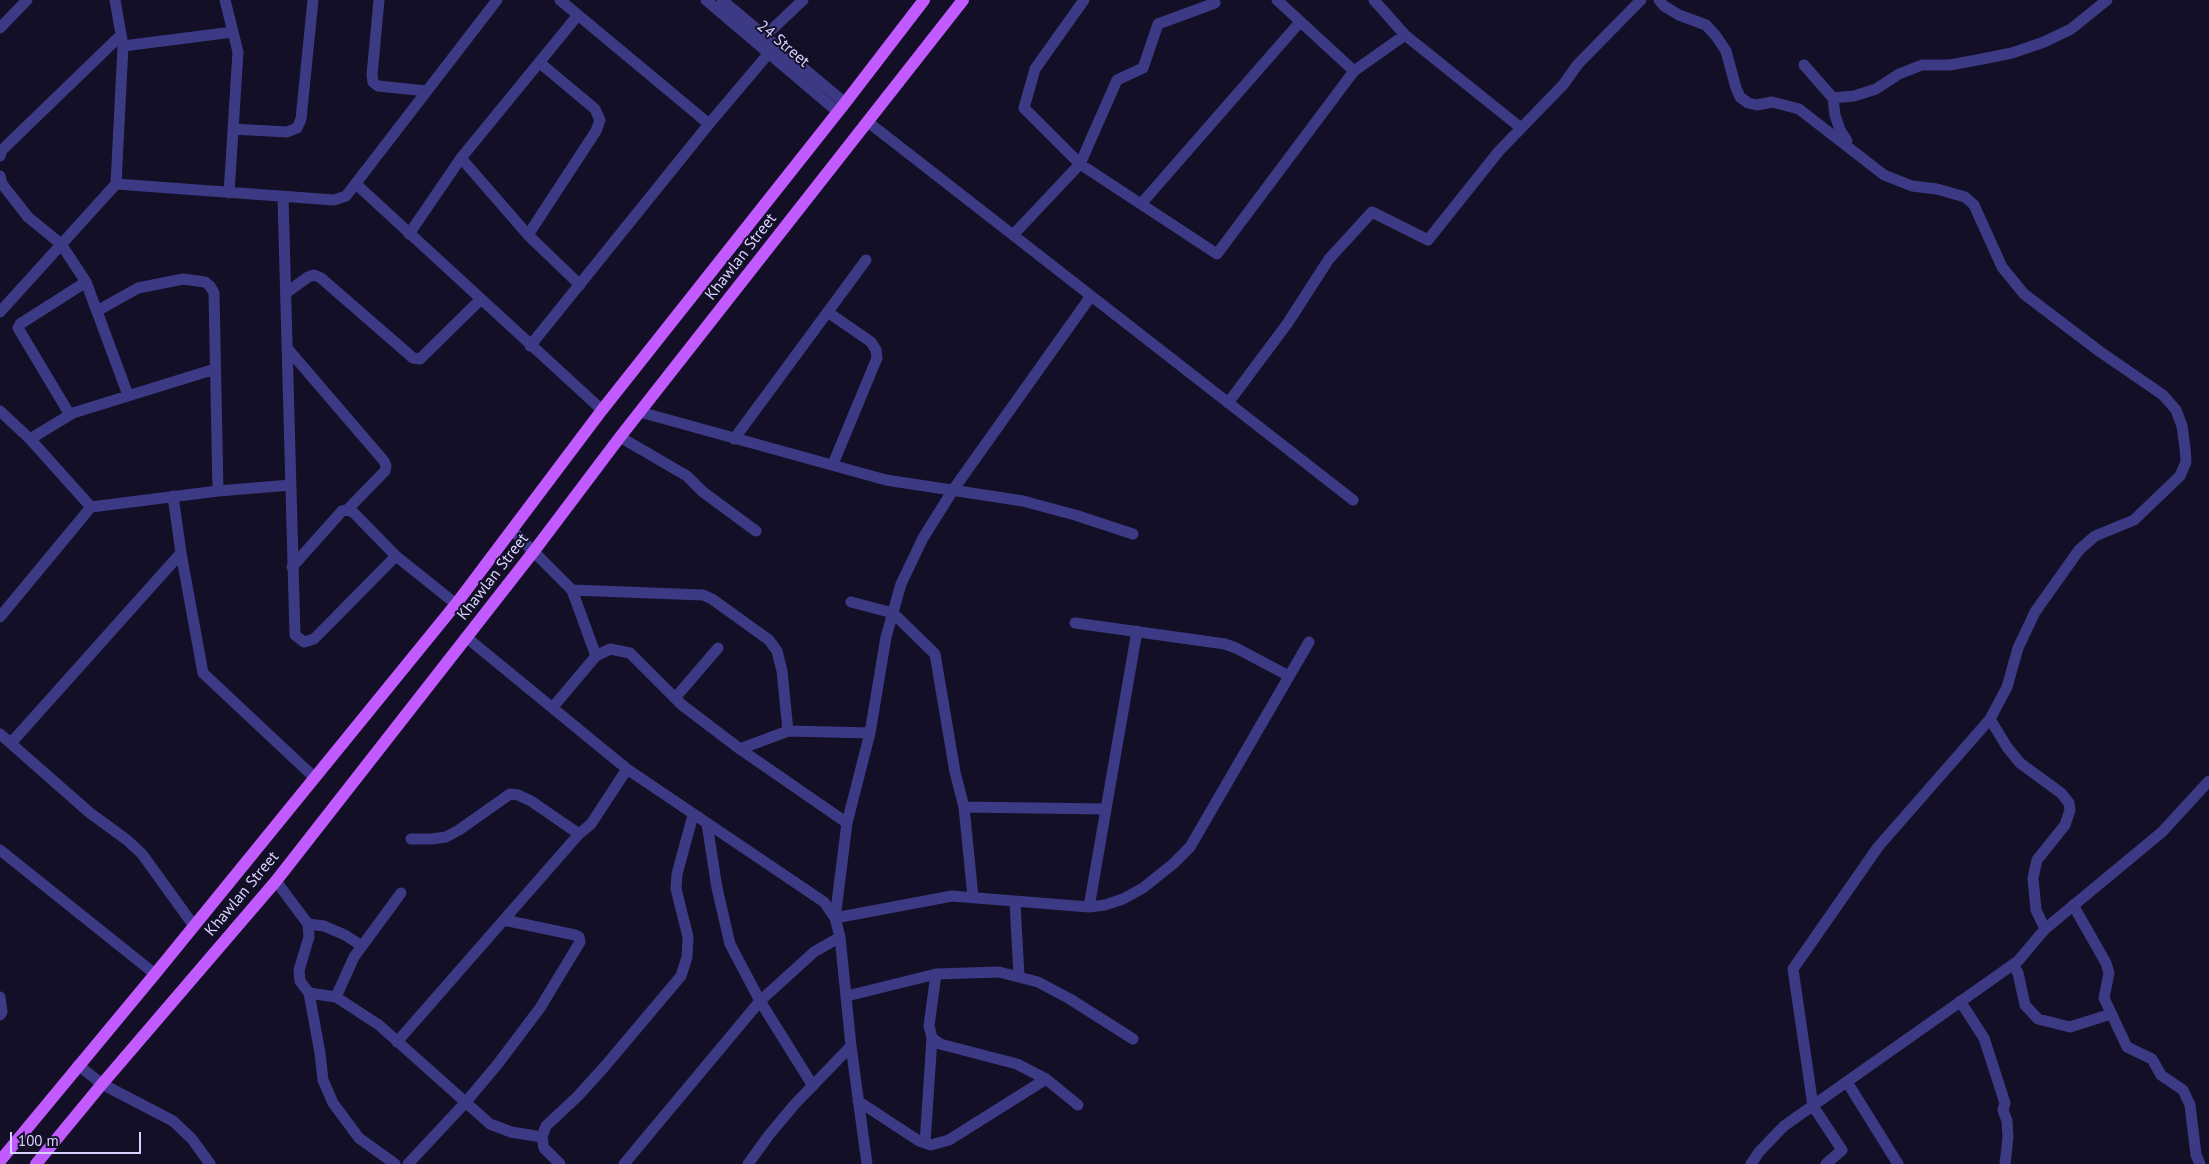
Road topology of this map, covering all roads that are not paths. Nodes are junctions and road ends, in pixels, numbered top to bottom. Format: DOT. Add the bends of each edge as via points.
graph roads {
  1 [pos="27,0"];
  2 [pos="115,0"];
  3 [pos="225,0"];
  4 [pos="313,0"];
  5 [pos="379,0"];
  6 [pos="496,0"];
  7 [pos="560,0"];
  8 [pos="706,0"];
  9 [pos="722,0"];
  10 [pos="803,0"];
  11 [pos="924,0"];
  12 [pos="963,0"];
  13 [pos="1084,0"];
  14 [pos="1277,0"];
  15 [pos="1374,0"];
  16 [pos="1641,0"];
  17 [pos="1659,0"];
  18 [pos="2107,0"];
  19 [pos="1215,3"];
  20 [pos="578,15"];
  21 [pos="1300,22"];
  22 [pos="0,28"];
  23 [pos="233,32"];
  24 [pos="1405,35"];
  25 [pos="765,36"];
  26 [pos="122,41"];
  27 [pos="769,53"];
  28 [pos="540,63"];
  29 [pos="1804,65"];
  30 [pos="1354,72"];
  31 [pos="427,90"];
  32 [pos="1833,98"];
  33 [pos="842,108"];
  34 [pos="868,122"];
  35 [pos="709,124"];
  36 [pos="1521,128"];
  37 [pos="233,129"];
  38 [pos="1850,147"];
  39 [pos="0,156"];
  40 [pos="461,158"];
  41 [pos="1080,164"];
  42 [pos="0,176"];
  43 [pos="116,184"];
  44 [pos="356,184"];
  45 [pos="228,193"];
  46 [pos="283,197"];
  47 [pos="1142,204"];
  48 [pos="409,234"];
  49 [pos="528,235"];
  50 [pos="1013,236"];
  51 [pos="61,244"];
  52 [pos="866,260"];
  53 [pos="86,282"];
  54 [pos="580,286"];
  55 [pos="286,293"];
  56 [pos="1091,296"];
  57 [pos="4,299"];
  58 [pos="480,300"];
  59 [pos="97,311"];
  60 [pos="0,312"];
  61 [pos="828,313"];
  62 [pos="530,346"];
  63 [pos="287,348"];
  64 [pos="215,369"];
  65 [pos="128,395"];
  66 [pos="1228,403"];
  67 [pos="602,410"];
  68 [pos="0,412"];
  69 [pos="640,412"];
  70 [pos="70,415"];
  71 [pos="620,437"];
  72 [pos="30,439"];
  73 [pos="734,439"];
  74 [pos="833,464"];
  75 [pos="291,485"];
  76 [pos="218,490"];
  77 [pos="953,490"];
  78 [pos="173,496"];
  79 [pos="1353,500"];
  80 [pos="91,507"];
  81 [pos="348,510"];
  82 [pos="512,530"];
  83 [pos="756,531"];
  84 [pos="1133,534"];
  85 [pos="534,551"];
  86 [pos="181,554"];
  87 [pos="396,556"];
  88 [pos="292,568"];
  89 [pos="572,590"];
  90 [pos="851,602"];
  91 [pos="456,604"];
  92 [pos="893,613"];
  93 [pos="0,617"];
  94 [pos="1075,623"];
  95 [pos="1137,631"];
  96 [pos="466,637"];
  97 [pos="1309,642"];
  98 [pos="718,648"];
  99 [pos="596,656"];
  100 [pos="1289,676"];
  101 [pos="675,698"];
  102 [pos="553,707"];
  103 [pos="1990,719"];
  104 [pos="788,730"];
  105 [pos="0,734"];
  106 [pos="870,734"];
  107 [pos="10,743"];
  108 [pos="740,749"];
  109 [pos="627,769"];
  110 [pos="315,778"];
  111 [pos="2209,781"];
  112 [pos="964,807"];
  113 [pos="1105,809"];
  114 [pos="693,815"];
  115 [pos="847,823"];
  116 [pos="707,824"];
  117 [pos="579,834"];
  118 [pos="411,839"];
  119 [pos="0,850"];
  120 [pos="276,881"];
  121 [pos="401,892"];
  122 [pos="974,897"];
  123 [pos="1015,902"];
  124 [pos="2073,905"];
  125 [pos="1088,907"];
  126 [pos="835,918"];
  127 [pos="504,920"];
  128 [pos="308,924"];
  129 [pos="194,926"];
  130 [pos="2045,929"];
  131 [pos="840,937"];
  132 [pos="362,946"];
  133 [pos="2014,964"];
  134 [pos="155,974"];
  135 [pos="936,974"];
  136 [pos="1019,977"];
  137 [pos="309,993"];
  138 [pos="847,996"];
  139 [pos="0,997"];
  140 [pos="336,997"];
  141 [pos="760,1001"];
  142 [pos="1960,1001"];
  143 [pos="2111,1014"];
  144 [pos="0,1015"];
  145 [pos="932,1038"];
  146 [pos="1133,1039"];
  147 [pos="398,1042"];
  148 [pos="851,1046"];
  149 [pos="78,1065"];
  150 [pos="1046,1079"];
  151 [pos="1847,1082"];
  152 [pos="102,1084"];
  153 [pos="813,1086"];
  154 [pos="858,1102"];
  155 [pos="465,1103"];
  156 [pos="1078,1105"];
  157 [pos="1813,1106"];
  158 [pos="542,1137"];
  159 [pos="925,1143"];
  160 [pos="0,1161"];
  161 [pos="36,1164"];
  162 [pos="210,1164"];
  163 [pos="395,1164"];
  164 [pos="408,1164"];
  165 [pos="560,1164"];
  166 [pos="624,1164"];
  167 [pos="748,1164"];
  168 [pos="866,1164"];
  169 [pos="1751,1164"];
  170 [pos="1826,1164"];
  171 [pos="1898,1164"];
  172 [pos="2005,1164"];
  173 [pos="2200,1164"];
  1 -- 22 [label="street"];
  2 -- 26 [label="street"];
  3 -- 23 [label="street"];
  4 -- 37 [label="street" via="301,119 297,128 287,132"];
  5 -- 31 [label="street" via="373,82 378,86"];
  6 -- 31 [label="street"];
  7 -- 20 [label="street"];
  8 -- 27 [label="street, 24 Street"];
  9 -- 25 [label="street, 24 Street"];
  10 -- 25 [label="street"];
  11 -- 33 [label="main road, Khawlan Street"];
  12 -- 34 [label="main road, Khawlan Street"];
  13 -- 41 [label="street" via="1035,69 1024,108"];
  14 -- 21 [label="street"];
  15 -- 24 [label="street"];
  16 -- 36 [label="street"];
  17 -- 38 [label="street" via="1679,15 1706,25 1716,36 1726,51 1740,97 1748,103 1772,102 1799,109"];
  18 -- 32 [label="street" via="2071,29 2044,42 1977,60 1950,65 1922,65 1899,74 1876,89"];
  19 -- 41 [label="street" via="1158,24 1143,68 1117,80"];
  20 -- 28 [label="street"];
  20 -- 35 [label="street"];
  21 -- 30 [label="street"];
  21 -- 47 [label="street"];
  23 -- 26 [label="street"];
  23 -- 37 [label="street" via="238,52"];
  24 -- 30 [label="street"];
  24 -- 36 [label="street"];
  25 -- 33 [label="street, 24 Street"];
  26 -- 39 [label="street" via="2,150"];
  26 -- 43 [label="street"];
  27 -- 33 [label="street, 24 Street"];
  27 -- 35 [label="street"];
  28 -- 40 [label="street"];
  28 -- 49 [label="street" via="594,109 600,120 596,132"];
  29 -- 32 [label="street"];
  30 -- 47 [label="street" via="1218,254"];
  31 -- 44 [label="street"];
  32 -- 38 [label="street" via="1840,130"];
  33 -- 67 [label="main road, Khawlan Street"];
  34 -- 50 [label="street"];
  34 -- 69 [label="main road, Khawlan Street"];
  35 -- 54 [label="street"];
  36 -- 66 [label="street" via="1498,151 1428,240 1372,212 1329,259 1287,324"];
  37 -- 45 [label="street"];
  38 -- 103 [label="street" via="1884,175 1912,186 1965,196 1974,205 2002,267 2024,294 2163,395 2176,410 2182,426 2186,462 2180,476 2134,520 2095,536 2079,550 2036,612"];
  40 -- 48 [label="street"];
  40 -- 49 [label="street"];
  41 -- 47 [label="street"];
  41 -- 50 [label="street"];
  42 -- 51 [label="street" via="2,184 28,217"];
  43 -- 45 [label="street"];
  43 -- 51 [label="street"];
  44 -- 46 [label="street" via="346,196 334,200"];
  44 -- 48 [label="street"];
  45 -- 46 [label="street"];
  46 -- 55 [label="street"];
  48 -- 58 [label="street"];
  49 -- 54 [label="street"];
  50 -- 56 [label="street"];
  51 -- 53 [label="street"];
  51 -- 57 [label="street"];
  52 -- 61 [label="street"];
  53 -- 59 [label="street"];
  53 -- 70 [label="street" via="18,328"];
  54 -- 62 [label="street"];
  55 -- 58 [label="street" via="308,277 321,278 413,358 420,359"];
  55 -- 63 [label="street"];
  56 -- 66 [label="street"];
  56 -- 77 [label="street"];
  57 -- 60 [label="street"];
  58 -- 62 [label="street"];
  59 -- 64 [label="street" via="138,288 183,280 205,282 214,293"];
  59 -- 65 [label="street"];
  61 -- 73 [label="street"];
  61 -- 74 [label="street" via="870,342 877,358"];
  62 -- 67 [label="street"];
  63 -- 75 [label="street"];
  63 -- 81 [label="street" via="384,461 385,471"];
  64 -- 65 [label="street"];
  64 -- 76 [label="street"];
  65 -- 70 [label="street"];
  66 -- 79 [label="street"];
  67 -- 82 [label="main road, Khawlan Street"];
  68 -- 72 [label="street"];
  69 -- 71 [label="main road, Khawlan Street"];
  69 -- 73 [label="street"];
  70 -- 72 [label="street"];
  71 -- 83 [label="street" via="687,476 703,492"];
  71 -- 85 [label="main road, Khawlan Street"];
  72 -- 80 [label="street"];
  73 -- 74 [label="street"];
  74 -- 77 [label="street" via="886,480"];
  75 -- 76 [label="street"];
  75 -- 88 [label="street"];
  76 -- 78 [label="street"];
  77 -- 84 [label="street" via="1023,501"];
  77 -- 92 [label="street" via="900,584"];
  78 -- 80 [label="street"];
  78 -- 86 [label="street"];
  80 -- 93 [label="street"];
  81 -- 87 [label="street" via="354,512"];
  81 -- 88 [label="street" via="342,511"];
  82 -- 85 [label="street"];
  82 -- 91 [label="main road, Khawlan Street"];
  85 -- 89 [label="street"];
  85 -- 96 [label="main road, Khawlan Street"];
  86 -- 107 [label="street"];
  86 -- 110 [label="street" via="203,673"];
  87 -- 88 [label="street" via="314,639 304,642 294,635"];
  87 -- 91 [label="street"];
  89 -- 99 [label="street"];
  89 -- 104 [label="street" via="703,595 712,599 769,640 777,652"];
  90 -- 92 [label="street"];
  91 -- 110 [label="main road, Khawlan Street"];
  92 -- 106 [label="street"];
  92 -- 112 [label="street" via="936,654 955,772"];
  94 -- 95 [label="street"];
  95 -- 100 [label="street" via="1225,644"];
  95 -- 113 [label="street"];
  96 -- 102 [label="street"];
  96 -- 120 [label="main road, Khawlan Street"];
  97 -- 100 [label="street"];
  98 -- 101 [label="street"];
  99 -- 101 [label="street" via="610,649 630,653"];
  99 -- 102 [label="street"];
  100 -- 125 [label="street" via="1190,847 1142,888 1123,899"];
  101 -- 108 [label="street"];
  102 -- 109 [label="street"];
  103 -- 130 [label="street" via="2020,763 2061,793 2069,803 2065,825 2037,860 2033,878 2036,910"];
  103 -- 157 [label="street" via="1878,847 1793,969"];
  104 -- 106 [label="street"];
  104 -- 108 [label="street"];
  105 -- 107 [label="street"];
  106 -- 115 [label="street"];
  107 -- 129 [label="street" via="142,854"];
  108 -- 115 [label="street"];
  109 -- 114 [label="street"];
  109 -- 117 [label="street" via="601,811"];
  110 -- 129 [label="main road, Khawlan Street"];
  111 -- 124 [label="street" via="2162,832"];
  112 -- 113 [label="street"];
  112 -- 122 [label="street"];
  113 -- 125 [label="street"];
  114 -- 116 [label="street"];
  114 -- 158 [label="street" via="677,874 676,889 688,937 687,957 681,976 606,1065 546,1126"];
  115 -- 126 [label="street"];
  116 -- 126 [label="street" via="824,902"];
  116 -- 141 [label="street" via="730,944"];
  117 -- 118 [label="street" via="531,801 510,794 446,837"];
  117 -- 127 [label="street"];
  119 -- 134 [label="street"];
  120 -- 128 [label="street"];
  120 -- 152 [label="main road, Khawlan Street"];
  121 -- 132 [label="street"];
  122 -- 123 [label="street"];
  122 -- 126 [label="street" via="952,896"];
  123 -- 125 [label="street"];
  123 -- 136 [label="street"];
  124 -- 130 [label="street"];
  124 -- 143 [label="street" via="2106,963 2109,973 2104,998"];
  126 -- 131 [label="street"];
  127 -- 147 [label="street"];
  127 -- 155 [label="street" via="575,935 580,942 540,1008"];
  128 -- 132 [label="street" via="324,926"];
  128 -- 137 [label="street" via="310,937 299,970 300,981"];
  129 -- 134 [label="main road, Khawlan Street"];
  130 -- 133 [label="street"];
  131 -- 138 [label="street"];
  131 -- 141 [label="street" via="814,952"];
  132 -- 140 [label="street"];
  133 -- 142 [label="street"];
  133 -- 143 [label="street" via="2025,1005 2038,1019 2070,1027"];
  134 -- 149 [label="main road, Khawlan Street"];
  135 -- 136 [label="street" via="999,972"];
  135 -- 138 [label="street"];
  135 -- 145 [label="street" via="929,1026"];
  136 -- 146 [label="street" via="1038,982 1070,999"];
  137 -- 140 [label="street"];
  137 -- 163 [label="street" via="323,1080 332,1103 359,1138"];
  138 -- 148 [label="street"];
  139 -- 144 [label="street"];
  140 -- 147 [label="street" via="379,1025"];
  141 -- 153 [label="street"];
  141 -- 166 [label="street"];
  142 -- 151 [label="street"];
  142 -- 172 [label="street" via="1984,1038 2005,1102 2003,1110 2008,1137"];
  143 -- 173 [label="street" via="2127,1047 2152,1058 2161,1075 2183,1090 2190,1105"];
  145 -- 150 [label="street" via="940,1044 1017,1064"];
  145 -- 159 [label="street"];
  147 -- 155 [label="street"];
  148 -- 153 [label="street"];
  148 -- 154 [label="street"];
  149 -- 152 [label="street"];
  149 -- 160 [label="main road, Khawlan Street"];
  150 -- 156 [label="street"];
  150 -- 159 [label="street" via="949,1140 931,1145"];
  151 -- 157 [label="street"];
  151 -- 171 [label="street"];
  152 -- 161 [label="main road, Khawlan Street"];
  152 -- 162 [label="street" via="173,1121 192,1139"];
  153 -- 167 [label="street"];
  154 -- 159 [label="street"];
  154 -- 168 [label="street"];
  155 -- 158 [label="street" via="490,1124 511,1132"];
  155 -- 164 [label="street"];
  157 -- 169 [label="street" via="1784,1126"];
  157 -- 170 [label="street" via="1842,1150"];
  158 -- 165 [label="street" via="544,1148"];
}
